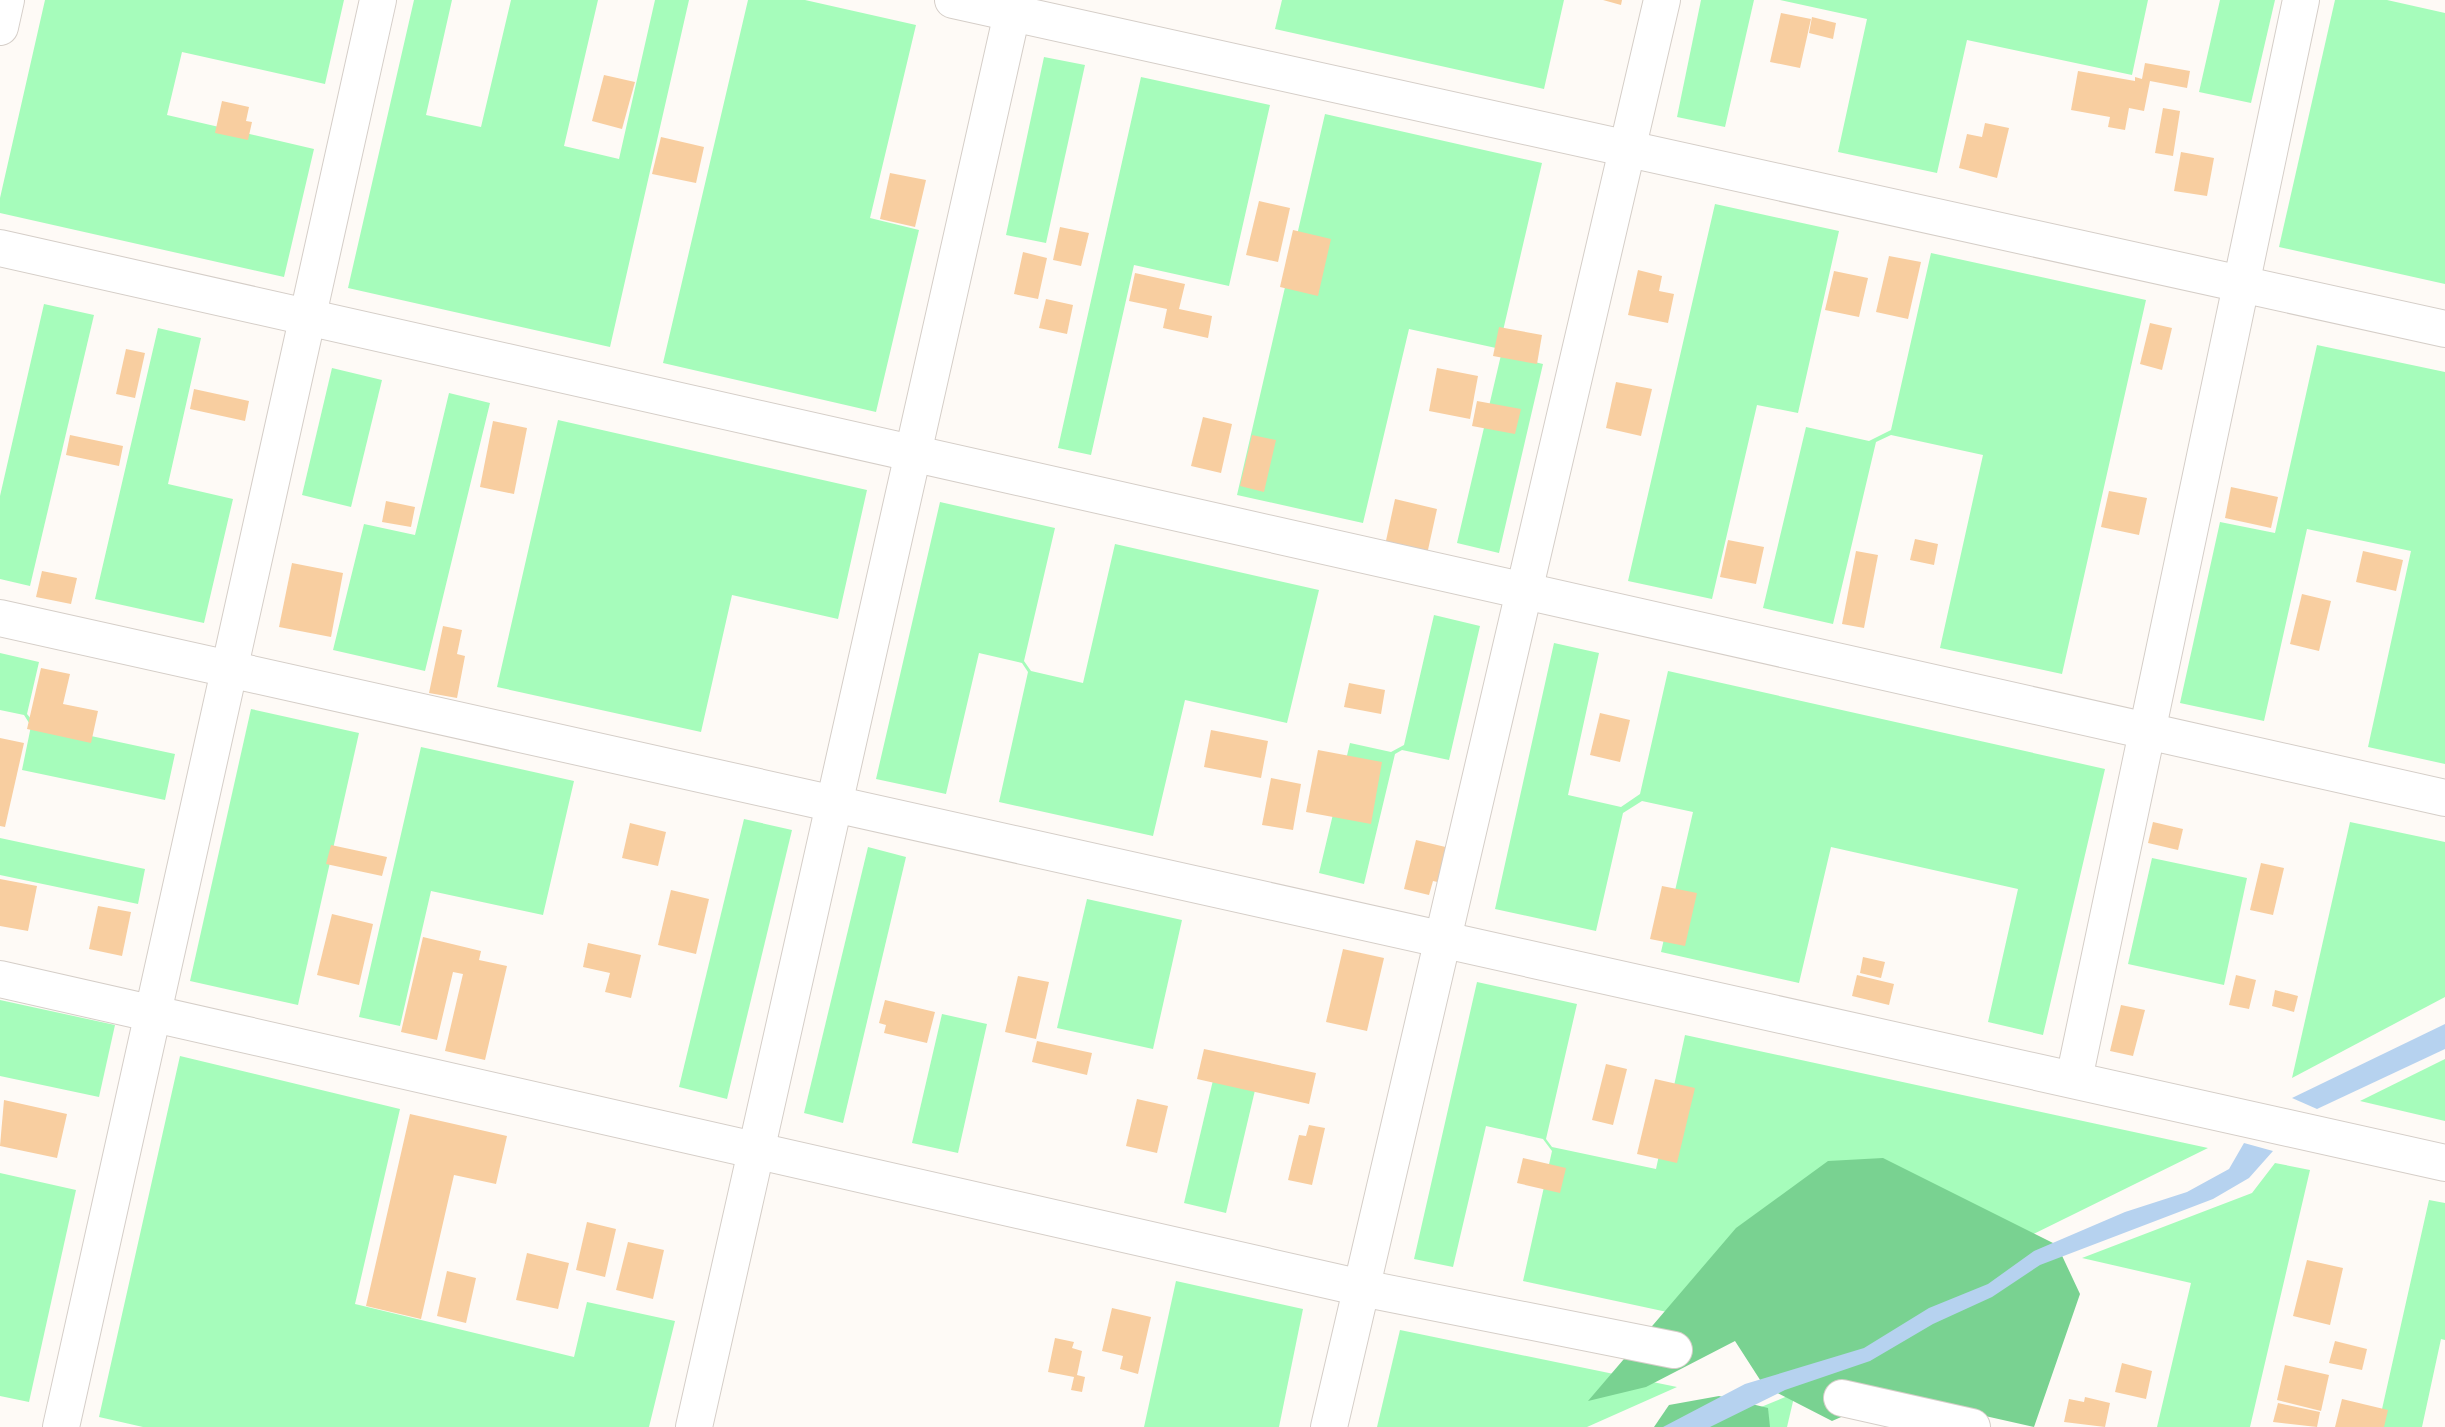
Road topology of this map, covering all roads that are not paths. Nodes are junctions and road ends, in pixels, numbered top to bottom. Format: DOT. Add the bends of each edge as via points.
graph roads {
  1 [pos="6,0"];
  2 [pos="378,0"];
  3 [pos="953,0"];
  4 [pos="1662,0"];
  5 [pos="2301,0"];
  6 [pos="1014,6"];
  7 [pos="0,27"];
  8 [pos="1627,149"];
  9 [pos="0,248"];
  10 [pos="2241,285"];
  11 [pos="308,317"];
  12 [pos="2445,329"];
  13 [pos="913,453"];
  14 [pos="1524,591"];
  15 [pos="0,618"];
  16 [pos="229,670"];
  17 [pos="2148,731"];
  18 [pos="2445,798"];
  19 [pos="834,803"];
  20 [pos="1443,939"];
  21 [pos="0,979"];
  22 [pos="153,1015"];
  23 [pos="2074,1079"];
  24 [pos="756,1151"];
  25 [pos="2445,1163"];
  26 [pos="1362,1288"];
  27 [pos="1674,1350"];
  28 [pos="1842,1398"];
  29 [pos="61,1427"];
  30 [pos="694,1427"];
  31 [pos="1329,1427"];
  32 [pos="1972,1427"];
  1 -- 7 [label="street"];
  2 -- 11 [label="street"];
  3 -- 6 [label="street"];
  4 -- 8 [label="street"];
  5 -- 10 [label="street"];
  6 -- 8 [label="street"];
  6 -- 13 [label="street"];
  8 -- 10 [label="street"];
  8 -- 14 [label="street"];
  9 -- 11 [label="street"];
  10 -- 12 [label="street"];
  10 -- 17 [label="street"];
  11 -- 13 [label="street"];
  11 -- 16 [label="street"];
  13 -- 14 [label="street"];
  13 -- 19 [label="street"];
  14 -- 17 [label="street"];
  14 -- 20 [label="street"];
  15 -- 16 [label="street"];
  16 -- 19 [label="street"];
  16 -- 22 [label="street"];
  17 -- 18 [label="street"];
  17 -- 23 [label="street"];
  19 -- 20 [label="street"];
  19 -- 24 [label="street"];
  20 -- 23 [label="street"];
  20 -- 26 [label="street"];
  21 -- 22 [label="street"];
  22 -- 24 [label="street"];
  22 -- 29 [label="street"];
  23 -- 25 [label="street"];
  24 -- 26 [label="street"];
  24 -- 30 [label="street"];
  26 -- 27 [label="street"];
  26 -- 31 [label="street"];
  28 -- 32 [label="street"];
}
